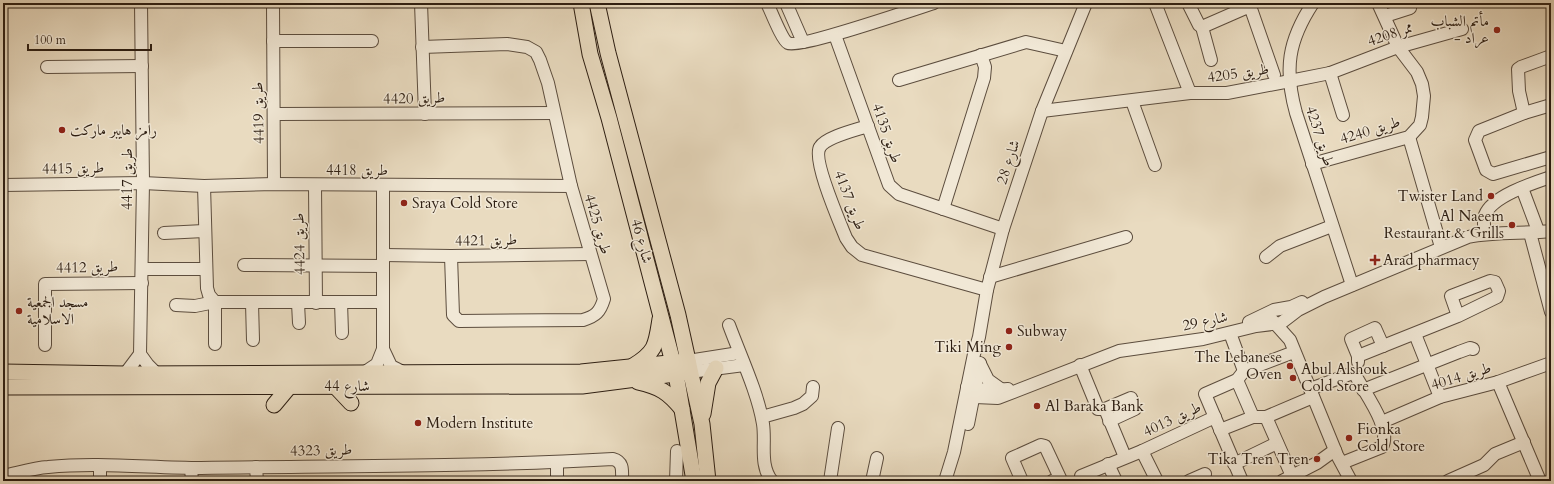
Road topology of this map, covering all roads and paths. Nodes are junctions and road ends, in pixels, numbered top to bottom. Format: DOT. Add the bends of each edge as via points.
graph roads {
  1 [pos="141,3"];
  2 [pos="273,3"];
  3 [pos="421,3"];
  4 [pos="581,3"];
  5 [pos="597,3"];
  6 [pos="604,3"];
  7 [pos="767,3"];
  8 [pos="786,3"];
  9 [pos="934,3"];
  10 [pos="1086,3"];
  11 [pos="1155,3"];
  12 [pos="1188,3"];
  13 [pos="1313,3"];
  14 [pos="1378,3"];
  15 [pos="1249,4"];
  16 [pos="1410,8"];
  17 [pos="1385,16"];
  18 [pos="601,24"];
  19 [pos="1202,27"];
  20 [pos="1462,29"];
  21 [pos="835,34"];
  22 [pos="372,41"];
  23 [pos="273,42"];
  24 [pos="803,42"];
  25 [pos="422,47"];
  26 [pos="1398,47"];
  27 [pos="1066,51"];
  28 [pos="981,55"];
  29 [pos="1551,56"];
  30 [pos="1211,60"];
  31 [pos="142,66"];
  32 [pos="47,67"];
  33 [pos="1330,73"];
  34 [pos="1274,75"];
  35 [pos="899,80"];
  36 [pos="1290,81"];
  37 [pos="1190,94"];
  38 [pos="1132,101"];
  39 [pos="1551,105"];
  40 [pos="1042,111"];
  41 [pos="554,113"];
  42 [pos="1524,113"];
  43 [pos="274,114"];
  44 [pos="425,114"];
  45 [pos="1343,115"];
  46 [pos="868,126"];
  47 [pos="1409,137"];
  48 [pos="1551,157"];
  49 [pos="1312,164"];
  50 [pos="1155,165"];
  51 [pos="1551,177"];
  52 [pos="144,183"];
  53 [pos="274,184"];
  54 [pos="3,185"];
  55 [pos="315,185"];
  56 [pos="204,186"];
  57 [pos="383,186"];
  58 [pos="571,186"];
  59 [pos="1522,188"];
  60 [pos="943,209"];
  61 [pos="1332,226"];
  62 [pos="1551,227"];
  63 [pos="1003,229"];
  64 [pos="1533,230"];
  65 [pos="204,231"];
  66 [pos="1484,231"];
  67 [pos="1551,231"];
  68 [pos="164,232"];
  69 [pos="1126,237"];
  70 [pos="1440,245"];
  71 [pos="590,254"];
  72 [pos="451,256"];
  73 [pos="1266,257"];
  74 [pos="383,260"];
  75 [pos="244,265"];
  76 [pos="316,266"];
  77 [pos="142,269"];
  78 [pos="206,269"];
  79 [pos="990,277"];
  80 [pos="1351,282"];
  81 [pos="142,283"];
  82 [pos="987,290"];
  83 [pos="215,302"];
  84 [pos="341,302"];
  85 [pos="382,302"];
  86 [pos="252,303"];
  87 [pos="298,303"];
  88 [pos="316,303"];
  89 [pos="176,306"];
  90 [pos="661,310"];
  91 [pos="1276,310"];
  92 [pos="1551,312"];
  93 [pos="1458,316"];
  94 [pos="1287,320"];
  95 [pos="299,323"];
  96 [pos="729,325"];
  97 [pos="1274,325"];
  98 [pos="342,333"];
  99 [pos="1230,333"];
  100 [pos="1415,334"];
  101 [pos="979,337"];
  102 [pos="253,340"];
  103 [pos="215,344"];
  104 [pos="44,345"];
  105 [pos="1292,346"];
  106 [pos="1383,346"];
  107 [pos="384,349"];
  108 [pos="1473,349"];
  109 [pos="739,353"];
  110 [pos="140,354"];
  111 [pos="1551,363"];
  112 [pos="980,364"];
  113 [pos="1427,364"];
  114 [pos="744,365"];
  115 [pos="1080,365"];
  116 [pos="1356,367"];
  117 [pos="682,368"];
  118 [pos="716,368"];
  119 [pos="3,372"];
  120 [pos="365,372"];
  121 [pos="403,372"];
  122 [pos="125,374"];
  123 [pos="157,374"];
  124 [pos="631,374"];
  125 [pos="1241,376"];
  126 [pos="1498,382"];
  127 [pos="335,386"];
  128 [pos="3,387"];
  129 [pos="289,387"];
  130 [pos="813,387"];
  131 [pos="1363,390"];
  132 [pos="970,392"];
  133 [pos="1312,393"];
  134 [pos="1000,394"];
  135 [pos="1440,397"];
  136 [pos="351,403"];
  137 [pos="274,405"];
  138 [pos="684,411"];
  139 [pos="1215,417"];
  140 [pos="1253,417"];
  141 [pos="1266,417"];
  142 [pos="762,418"];
  143 [pos="1382,422"];
  144 [pos="702,424"];
  145 [pos="838,428"];
  146 [pos="967,430"];
  147 [pos="1220,430"];
  148 [pos="1524,442"];
  149 [pos="1277,443"];
  150 [pos="677,451"];
  151 [pos="1142,451"];
  152 [pos="1125,457"];
  153 [pos="1339,457"];
  154 [pos="877,458"];
  155 [pos="557,462"];
  156 [pos="1108,464"];
  157 [pos="1234,464"];
  158 [pos="100,466"];
  159 [pos="256,467"];
  160 [pos="191,468"];
  161 [pos="1205,474"];
  162 [pos="3,476"];
  163 [pos="1082,478"];
  164 [pos="1287,478"];
  165 [pos="1056,479"];
  166 [pos="100,481"];
  167 [pos="192,481"];
  168 [pos="257,481"];
  169 [pos="557,481"];
  170 [pos="622,481"];
  171 [pos="676,481"];
  172 [pos="694,481"];
  173 [pos="708,481"];
  174 [pos="772,481"];
  175 [pos="830,481"];
  176 [pos="872,481"];
  177 [pos="945,481"];
  178 [pos="954,481"];
  179 [pos="1022,481"];
  180 [pos="1116,481"];
  181 [pos="1156,481"];
  182 [pos="1189,481"];
  183 [pos="1242,481"];
  184 [pos="1351,481"];
  185 [pos="1448,481"];
  186 [pos="1540,481"];
  1 -- 31 [label="street, طريق 4417"];
  2 -- 23 [label="street, طريق 4419"];
  3 -- 25 [label="street"];
  4 -- 90 [label="main road, شارع 46" via="590,54"];
  5 -- 18 [label="main road, شارع 46"];
  6 -- 18 [label="main road"];
  7 -- 24 [label="street" via="786,41 793,45"];
  8 -- 24 [label="street"];
  9 -- 21 [label="street"];
  10 -- 27 [label="street, شارع 28"];
  11 -- 37 [label="street, طريق 4205"];
  12 -- 19 [label="street"];
  13 -- 36 [label="street, طريق 4237" via="1293,41"];
  14 -- 17 [label="street, طريق 4240"];
  15 -- 19 [label="street"];
  15 -- 34 [label="street"];
  16 -- 17 [label="street"];
  17 -- 26 [label="street, طريق 4240"];
  18 -- 117 [label="main road, شارع 46" via="678,315"];
  19 -- 30 [label="street"];
  20 -- 26 [label="street, ممر 4208"];
  21 -- 24 [label="street"];
  21 -- 46 [label="street, طريق 4135"];
  22 -- 23 [label="street"];
  23 -- 43 [label="street, طريق 4419"];
  25 -- 41 [label="street, طريق 4425" via="507,44 527,47 536,52 540,60"];
  25 -- 44 [label="street"];
  26 -- 33 [label="street, ممر 4208"];
  26 -- 47 [label="street, طريق 4240" via="1417,72 1424,96 1420,125"];
  27 -- 28 [label="street" via="1026,42"];
  27 -- 40 [label="street, شارع 28"];
  28 -- 35 [label="street"];
  28 -- 60 [label="street" via="985,67 984,78"];
  29 -- 42 [label="street" via="1518,69"];
  31 -- 32 [label="street"];
  31 -- 52 [label="street, طريق 4417"];
  33 -- 36 [label="street, ممر 4208"];
  33 -- 45 [label="street"];
  36 -- 37 [label="street, طريق 4205" via="1227,93"];
  36 -- 49 [label="street, طريق 4237" via="1296,113"];
  37 -- 38 [label="street, طريق 4205"];
  38 -- 40 [label="street, طريق 4205"];
  38 -- 50 [label="street"];
  39 -- 42 [label="street"];
  40 -- 63 [label="street, شارع 28"];
  41 -- 44 [label="street, طريق 4420"];
  41 -- 58 [label="street, طريق 4425"];
  42 -- 48 [label="street" via="1476,135 1475,140 1486,170 1498,173"];
  43 -- 44 [label="street, طريق 4420"];
  43 -- 53 [label="street, طريق 4419"];
  46 -- 60 [label="street, طريق 4135" via="886,180 894,190"];
  46 -- 82 [label="street, طريق 4137" via="826,141 819,148 822,176 846,238 852,247 862,255"];
  47 -- 49 [label="street, طريق 4240"];
  47 -- 70 [label="street"];
  49 -- 61 [label="street, طريق 4237"];
  51 -- 59 [label="street"];
  52 -- 54 [label="street, طريق 4415"];
  52 -- 56 [label="street, طريق 4418"];
  52 -- 77 [label="street, طريق 4417"];
  53 -- 55 [label="street, طريق 4418"];
  53 -- 56 [label="street, طريق 4418"];
  55 -- 57 [label="street, طريق 4418"];
  55 -- 76 [label="street, طريق 4424"];
  56 -- 65 [label="street"];
  57 -- 58 [label="street, طريق 4418"];
  57 -- 74 [label="street"];
  58 -- 71 [label="street, طريق 4425"];
  59 -- 64 [label="street"];
  59 -- 66 [label="street" via="1491,206 1485,215"];
  60 -- 63 [label="street, طريق 4135"];
  61 -- 73 [label="street" via="1280,246"];
  61 -- 80 [label="street, طريق 4237"];
  62 -- 64 [label="street, شارع 29"];
  63 -- 79 [label="street, شارع 28"];
  64 -- 66 [label="street, شارع 29"];
  64 -- 67 [label="street, شارع 29"];
  64 -- 92 [label="street"];
  65 -- 68 [label="street"];
  65 -- 78 [label="street"];
  66 -- 70 [label="street, شارع 29" via="1472,231"];
  69 -- 79 [label="street"];
  70 -- 80 [label="street, شارع 29"];
  71 -- 72 [label="street, طريق 4421"];
  71 -- 72 [label="street, طريق 4425" via="604,299 601,309 594,317 583,320 514,321 459,321 455,318"];
  72 -- 74 [label="street, طريق 4421"];
  74 -- 76 [label="street, طريق 4421"];
  74 -- 85 [label="street"];
  75 -- 76 [label="street, طريق 4421"];
  76 -- 88 [label="street, طريق 4424"];
  77 -- 78 [label="street"];
  77 -- 81 [label="street, طريق 4417"];
  78 -- 83 [label="street" via="209,295"];
  79 -- 82 [label="street, شارع 28"];
  80 -- 91 [label="street, شارع 29" via="1296,305"];
  80 -- 94 [label="street, شارع 29" via="1302,308"];
  81 -- 104 [label="street, طريق 4412" via="45,284"];
  81 -- 110 [label="street, طريق 4417"];
  82 -- 101 [label="street, شارع 28"];
  83 -- 86 [label="street"];
  83 -- 89 [label="street"];
  83 -- 103 [label="street"];
  84 -- 85 [label="street"];
  84 -- 88 [label="street"];
  84 -- 98 [label="street"];
  85 -- 107 [label="street"];
  86 -- 87 [label="street"];
  86 -- 102 [label="street"];
  87 -- 88 [label="street"];
  87 -- 95 [label="street"];
  90 -- 117 [label="main road, شارع 46"];
  90 -- 124 [label="main road" via="656,345"];
  91 -- 94 [label="street"];
  91 -- 97 [label="street"];
  91 -- 134 [label="street, شارع 29" via="1254,321 1214,333 1105,348"];
  93 -- 100 [label="street"];
  94 -- 97 [label="street, شارع 29"];
  94 -- 105 [label="street"];
  96 -- 109 [label="street"];
  97 -- 99 [label="street, شارع 29" via="1256,326"];
  97 -- 105 [label="street"];
  99 -- 115 [label="street, شارع 29" via="1119,351"];
  99 -- 125 [label="street"];
  100 -- 106 [label="street"];
  100 -- 113 [label="street"];
  101 -- 112 [label="street, شارع 28"];
  101 -- 132 [label="street, شارع 28"];
  105 -- 125 [label="street"];
  105 -- 133 [label="street"];
  106 -- 116 [label="street"];
  106 -- 116 [label="street" via="1375,328 1351,339"];
  107 -- 120 [label="street" via="377,364"];
  107 -- 121 [label="street" via="391,366"];
  108 -- 113 [label="street, طريق 4014"];
  109 -- 114 [label="street"];
  109 -- 117 [label="street"];
  110 -- 122 [label="street"];
  110 -- 123 [label="street"];
  111 -- 126 [label="street, طريق 4014"];
  112 -- 132 [label="street, شارع 28"];
  112 -- 134 [label="street" via="988,380"];
  113 -- 131 [label="street, طريق 4014"];
  113 -- 135 [label="street"];
  114 -- 118 [label="street"];
  114 -- 142 [label="street"];
  115 -- 134 [label="street, شارع 29"];
  115 -- 152 [label="street" via="1098,408 1107,415"];
  116 -- 131 [label="street"];
  116 -- 133 [label="street"];
  117 -- 118 [label="street"];
  117 -- 124 [label="main road, شارع 44"];
  117 -- 138 [label="main road, شارع 46"];
  117 -- 144 [label="main road, شارع 46"];
  118 -- 144 [label="main road" via="710,376"];
  119 -- 122 [label="main road, شارع 44"];
  120 -- 121 [label="main road, شارع 44"];
  120 -- 123 [label="main road, شارع 44"];
  121 -- 124 [label="main road, شارع 44"];
  122 -- 123 [label="main road, شارع 44"];
  124 -- 127 [label="main road, شارع 44" via="582,386"];
  124 -- 138 [label="main road" via="669,394"];
  125 -- 139 [label="street" via="1205,394"];
  125 -- 140 [label="street"];
  126 -- 135 [label="street, طريق 4014"];
  126 -- 148 [label="street"];
  127 -- 129 [label="main road, شارع 44"];
  127 -- 136 [label="main road"];
  128 -- 129 [label="main road, شارع 44"];
  129 -- 137 [label="main road"];
  130 -- 142 [label="street" via="812,396 803,404"];
  131 -- 143 [label="street"];
  132 -- 134 [label="street, شارع 29"];
  132 -- 146 [label="street, شارع 28"];
  132 -- 177 [label="street, شارع 28"];
  133 -- 141 [label="street"];
  133 -- 153 [label="street"];
  134 -- 146 [label="street" via="979,409"];
  135 -- 143 [label="street, طريق 4014"];
  138 -- 172 [label="main road, شارع 46"];
  139 -- 147 [label="street"];
  139 -- 151 [label="street, طريق 4013"];
  140 -- 141 [label="street"];
  140 -- 147 [label="street"];
  141 -- 149 [label="street"];
  142 -- 174 [label="street" via="764,464"];
  143 -- 153 [label="street" via="1385,441 1382,447"];
  144 -- 173 [label="main road, شارع 46"];
  145 -- 175 [label="street"];
  146 -- 178 [label="street, شارع 28"];
  147 -- 157 [label="street"];
  148 -- 185 [label="street" via="1495,454 1484,465"];
  148 -- 186 [label="street"];
  149 -- 157 [label="street"];
  149 -- 164 [label="street"];
  150 -- 171 [label="street"];
  151 -- 152 [label="street, طريق 4013"];
  151 -- 181 [label="street, طريق 4013"];
  152 -- 156 [label="street, طريق 4013"];
  153 -- 164 [label="street"];
  153 -- 184 [label="street"];
  154 -- 176 [label="street"];
  155 -- 159 [label="street, طريق 4323"];
  155 -- 169 [label="street"];
  155 -- 170 [label="street, طريق 4323" via="616,460 621,465"];
  156 -- 163 [label="street, طريق 4013"];
  156 -- 180 [label="street"];
  157 -- 183 [label="street"];
  158 -- 160 [label="street, طريق 4323"];
  158 -- 162 [label="street, طريق 4323" via="47,467"];
  158 -- 166 [label="street"];
  159 -- 160 [label="street, طريق 4323"];
  159 -- 168 [label="street"];
  160 -- 167 [label="street"];
  161 -- 182 [label="street"];
  163 -- 165 [label="street, طريق 4013"];
  165 -- 179 [label="street" via="1045,446 1041,444 1012,458"];
}
